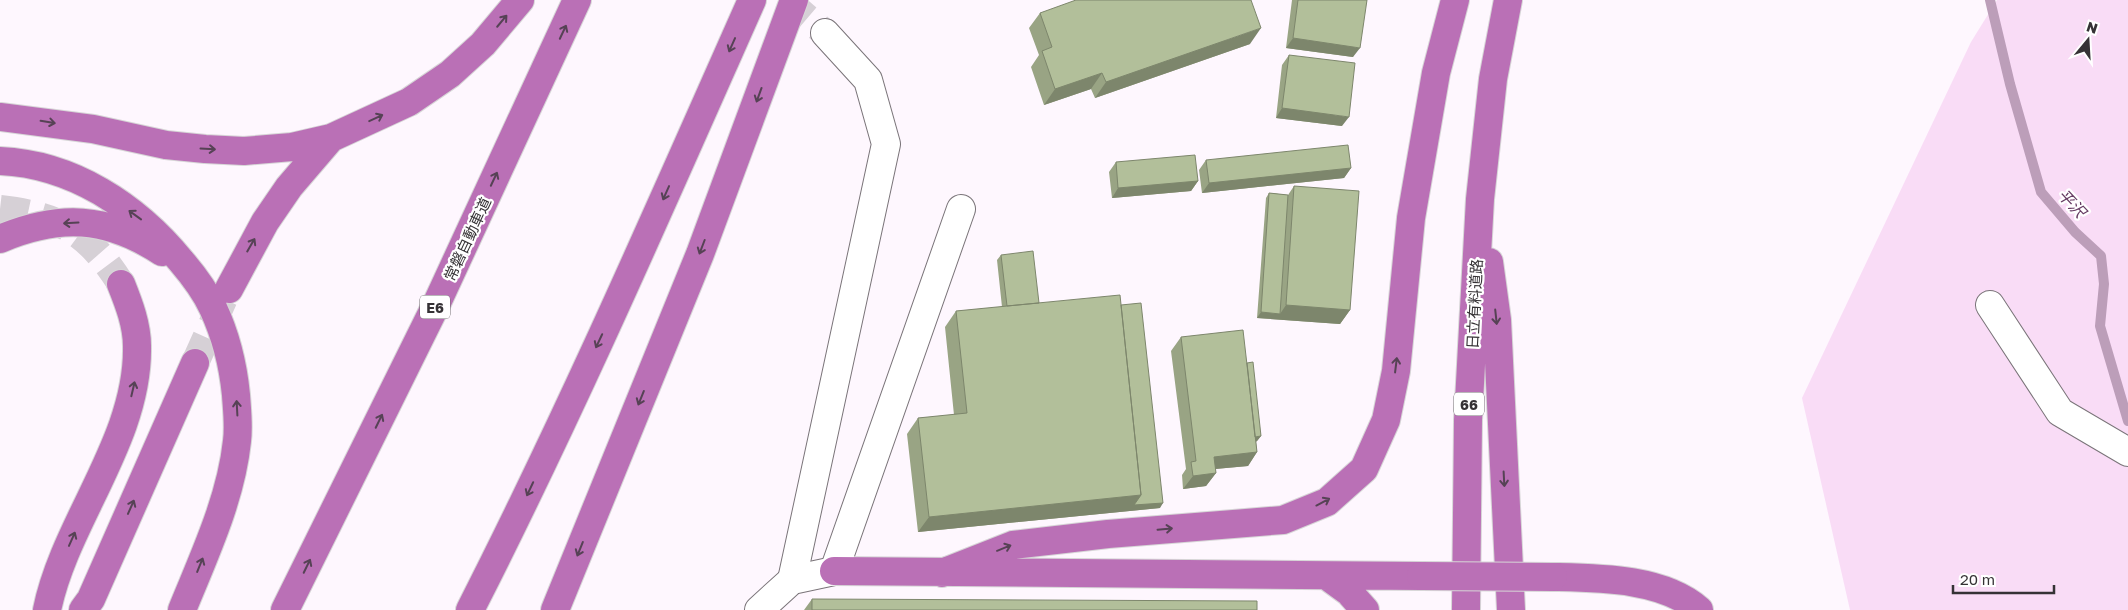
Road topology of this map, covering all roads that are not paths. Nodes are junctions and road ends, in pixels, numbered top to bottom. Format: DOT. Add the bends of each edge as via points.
graph roads {
  1 [pos="520,0"];
  2 [pos="577,0"];
  3 [pos="752,0"];
  4 [pos="794,0"];
  5 [pos="1454,0"];
  6 [pos="1508,0"];
  7 [pos="825,33"];
  8 [pos="0,116"];
  9 [pos="331,138"];
  10 [pos="0,161"];
  11 [pos="1480,199"];
  12 [pos="961,208"];
  13 [pos="0,239"];
  14 [pos="193,275"];
  15 [pos="121,284"];
  16 [pos="229,288"];
  17 [pos="1990,305"];
  18 [pos="195,363"];
  19 [pos="2128,452"];
  20 [pos="834,571"];
  21 [pos="942,573"];
  22 [pos="1327,576"];
  23 [pos="792,580"];
  24 [pos="47,610"];
  25 [pos="83,610"];
  26 [pos="182,610"];
  27 [pos="286,610"];
  28 [pos="470,610"];
  29 [pos="556,610"];
  30 [pos="759,610"];
  31 [pos="1365,610"];
  32 [pos="1466,610"];
  33 [pos="1511,610"];
  34 [pos="1699,610"];
  9 -- 1 [label="highway, one-way" via="409,102 450,74 483,44"];
  27 -- 2 [label="highway, 常磐自動車道 / E6, one-way" via="436,305"];
  3 -- 28 [label="highway, one-way" via="639,254 513,526"];
  4 -- 29 [label="highway, one-way" via="700,254"];
  21 -- 5 [label="highway, one-way" via="1013,545 1283,520 1327,502 1364,468 1386,420 1396,371 1411,218 1436,73"];
  6 -- 11 [label="highway, 日立有料道路 / 66" via="1493,79"];
  7 -- 23 [label="street" via="868,80 886,144"];
  8 -- 9 [label="highway, one-way" via="205,149 244,151 292,147"];
  16 -- 9 [label="highway, one-way" via="288,187"];
  14 -- 10 [label="highway, one-way" via="168,244 109,196 38,166"];
  11 -- 32 [label="highway, 日立有料道路 / 66" via="1468,420"];
  11 -- 33 [label="highway, one-way" via="1497,320"];
  12 -- 20 [label="street"];
  14 -- 13 [label="highway, one-way" via="143,239 116,228 88,222 52,224"];
  26 -- 14 [label="highway, one-way" via="220,512 238,439 234,373 226,338"];
  24 -- 15 [label="highway, one-way" via="52,583 118,437 136,380 137,345 132,311"];
  17 -- 19 [label="street" via="2060,412"];
  25 -- 18 [label="highway, one-way" via="91,599"];
  20 -- 21 [label="highway"];
  20 -- 23 [label="street"];
  21 -- 22 [label="highway"];
  22 -- 31 [label="highway" via="1349,592"];
  22 -- 34 [label="highway, bridge" via="1607,579 1667,592"];
  23 -- 30 [label="street"];
}
